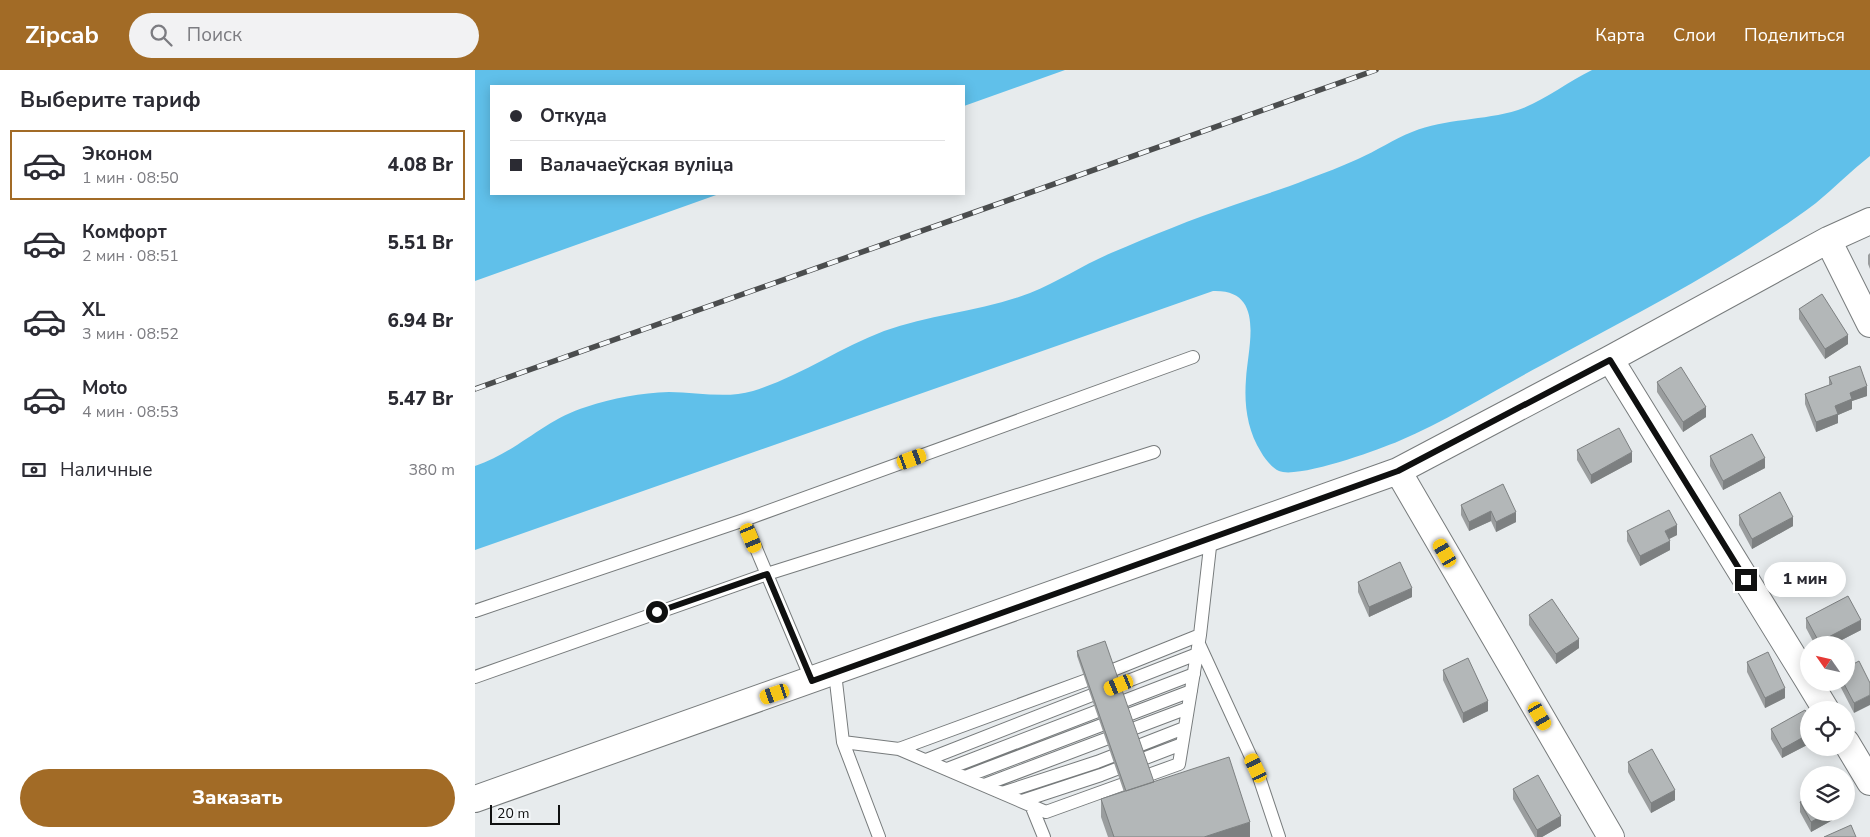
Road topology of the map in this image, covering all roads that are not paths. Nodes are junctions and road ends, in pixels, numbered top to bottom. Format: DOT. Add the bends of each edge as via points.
graph roads {
  1 [pos="1870,221"];
  2 [pos="1828,240"];
  3 [pos="1870,324"];
  4 [pos="1193,358"];
  5 [pos="1610,360"];
  6 [pos="1154,452"];
  7 [pos="1398,471"];
  8 [pos="744,520"];
  9 [pos="1211,538"];
  10 [pos="767,574"];
  11 [pos="475,611"];
  12 [pos="1199,644"];
  13 [pos="1800,667"];
  14 [pos="1194,674"];
  15 [pos="475,677"];
  16 [pos="824,677"];
  17 [pos="1191,691"];
  18 [pos="1188,708"];
  19 [pos="1184,728"];
  20 [pos="843,742"];
  21 [pos="1182,744"];
  22 [pos="899,748"];
  23 [pos="1854,756"];
  24 [pos="926,760"];
  25 [pos="947,769"];
  26 [pos="965,777"];
  27 [pos="1870,782"];
  28 [pos="984,785"];
  29 [pos="1002,793"];
  30 [pos="475,799"];
  31 [pos="1026,803"];
  32 [pos="879,837"];
  33 [pos="1044,837"];
  34 [pos="1279,837"];
  35 [pos="1611,837"];
  1 -- 2 [label="street"];
  2 -- 3 [label="street"];
  2 -- 5 [label="street"];
  4 -- 8 [label="lane"];
  5 -- 7 [label="street"];
  5 -- 13 [label="street"];
  6 -- 10 [label="lane"];
  7 -- 9 [label="street"];
  7 -- 35 [label="street"];
  8 -- 10 [label="lane"];
  8 -- 11 [label="lane"];
  9 -- 12 [label="lane"];
  9 -- 16 [label="street"];
  10 -- 15 [label="lane"];
  10 -- 16 [label="lane"];
  12 -- 14 [label="lane"];
  12 -- 22 [label="lane" via="1098,676"];
  12 -- 24 [label="lane"];
  12 -- 34 [label="lane" via="1256,768"];
  14 -- 17 [label="lane"];
  14 -- 25 [label="lane"];
  16 -- 20 [label="lane"];
  16 -- 30 [label="street"];
  17 -- 18 [label="lane"];
  17 -- 26 [label="lane"];
  18 -- 19 [label="lane"];
  18 -- 28 [label="lane"];
  19 -- 21 [label="lane"];
  19 -- 29 [label="lane" via="1097,762"];
  20 -- 22 [label="lane"];
  20 -- 32 [label="lane"];
  21 -- 31 [label="lane"];
  21 -- 31 [label="lane" via="1179,764 1046,812"];
  22 -- 24 [label="lane"];
  23 -- 27 [label="street"];
  24 -- 25 [label="lane"];
  25 -- 26 [label="lane"];
  26 -- 28 [label="lane"];
  28 -- 29 [label="lane"];
  29 -- 31 [label="lane"];
  31 -- 33 [label="lane"];
}
